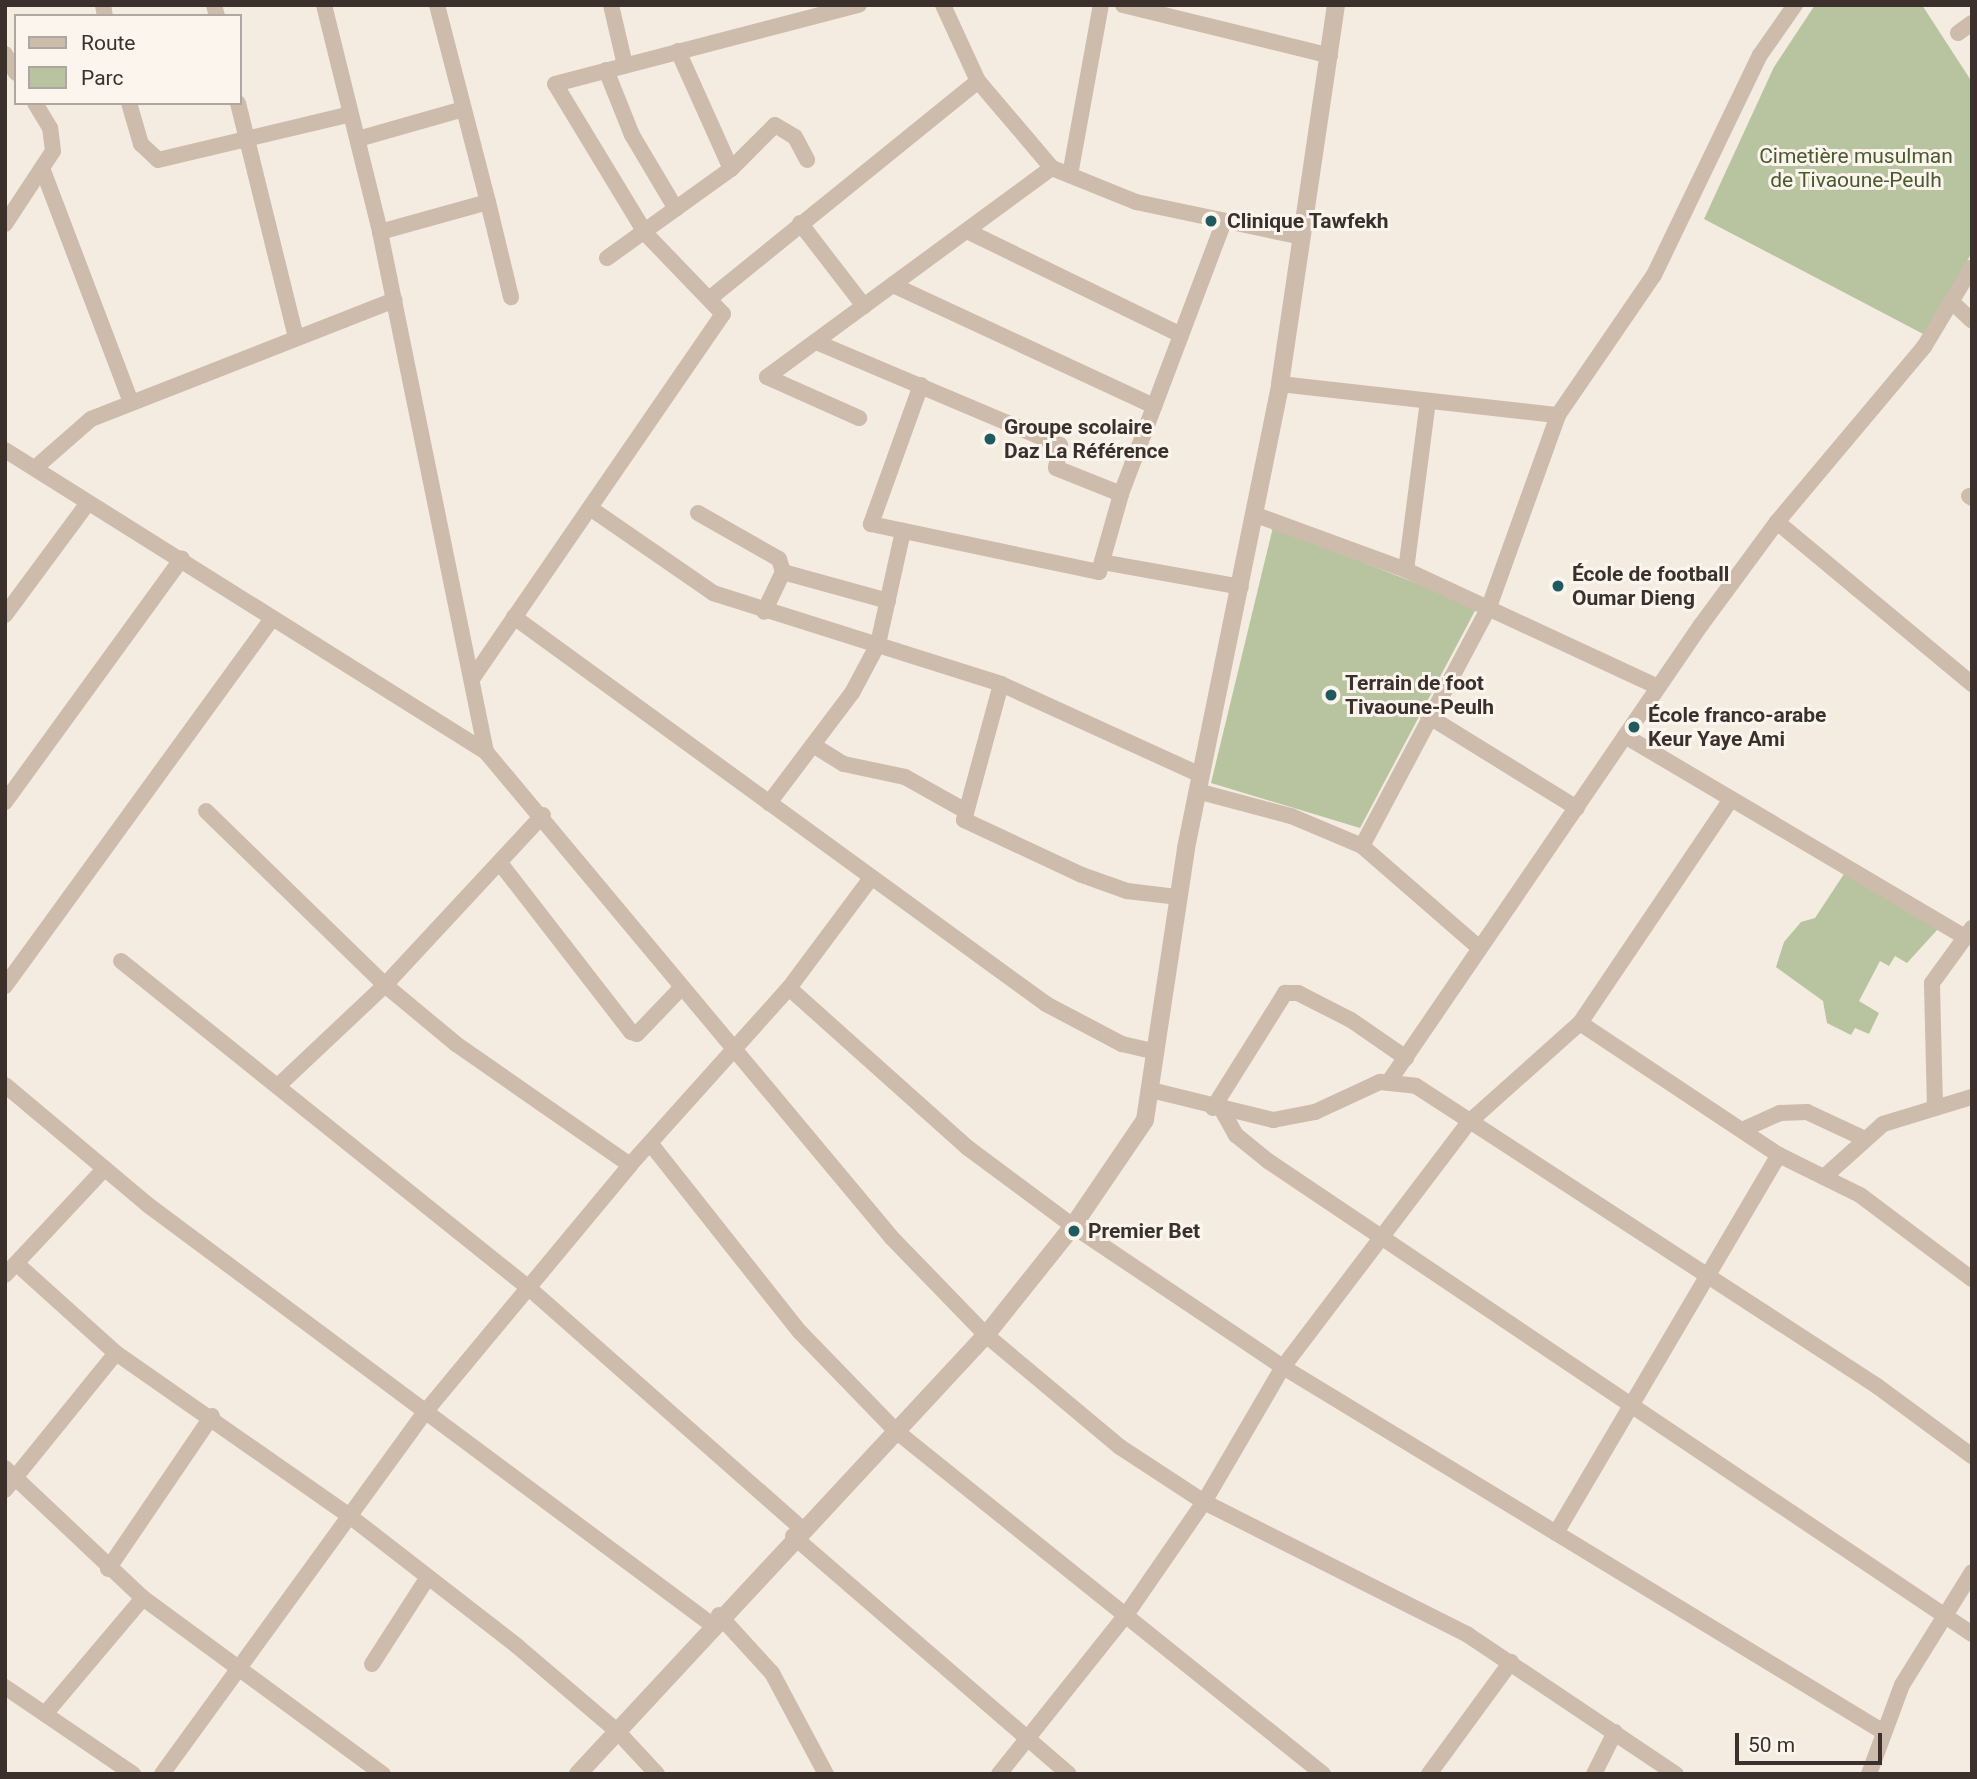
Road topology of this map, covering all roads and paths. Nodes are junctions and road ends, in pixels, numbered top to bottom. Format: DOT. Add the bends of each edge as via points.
graph roads {
  1 [pos="324,5"];
  2 [pos="437,5"];
  3 [pos="611,5"];
  4 [pos="859,5"];
  5 [pos="943,5"];
  6 [pos="1101,5"];
  7 [pos="1123,5"];
  8 [pos="1336,5"];
  9 [pos="1795,5"];
  10 [pos="1972,23"];
  11 [pos="1958,33"];
  12 [pos="678,51"];
  13 [pos="1330,56"];
  14 [pos="625,65"];
  15 [pos="606,70"];
  16 [pos="978,81"];
  17 [pos="35,105"];
  18 [pos="130,105"];
  19 [pos="238,105"];
  20 [pos="460,110"];
  21 [pos="351,114"];
  22 [pos="247,139"];
  23 [pos="358,139"];
  24 [pos="807,160"];
  25 [pos="42,168"];
  26 [pos="731,169"];
  27 [pos="1052,169"];
  28 [pos="1070,175"];
  29 [pos="488,202"];
  30 [pos="676,209"];
  31 [pos="1224,221"];
  32 [pos="5,223"];
  33 [pos="800,223"];
  34 [pos="967,231"];
  35 [pos="380,232"];
  36 [pos="646,234"];
  37 [pos="1298,236"];
  38 [pos="607,258"];
  39 [pos="1972,267"];
  40 [pos="892,285"];
  41 [pos="511,297"];
  42 [pos="709,299"];
  43 [pos="394,300"];
  44 [pos="1953,303"];
  45 [pos="864,306"];
  46 [pos="1972,321"];
  47 [pos="1181,335"];
  48 [pos="296,338"];
  49 [pos="816,342"];
  50 [pos="1280,384"];
  51 [pos="920,385"];
  52 [pos="1428,401"];
  53 [pos="131,402"];
  54 [pos="1154,406"];
  55 [pos="1558,415"];
  56 [pos="859,418"];
  57 [pos="5,450"];
  58 [pos="36,468"];
  59 [pos="1121,494"];
  60 [pos="88,503"];
  61 [pos="590,508"];
  62 [pos="698,513"];
  63 [pos="1256,515"];
  64 [pos="1777,522"];
  65 [pos="903,531"];
  66 [pos="182,558"];
  67 [pos="1102,562"];
  68 [pos="1406,570"];
  69 [pos="783,572"];
  70 [pos="1241,587"];
  71 [pos="888,601"];
  72 [pos="1489,607"];
  73 [pos="764,612"];
  74 [pos="5,615"];
  75 [pos="514,617"];
  76 [pos="272,619"];
  77 [pos="878,644"];
  78 [pos="472,679"];
  79 [pos="1001,684"];
  80 [pos="1972,684"];
  81 [pos="1658,687"];
  82 [pos="1428,716"];
  83 [pos="1625,736"];
  84 [pos="813,745"];
  85 [pos="486,752"];
  86 [pos="1199,783"];
  87 [pos="1731,799"];
  88 [pos="5,802"];
  89 [pos="769,803"];
  90 [pos="1577,808"];
  91 [pos="962,809"];
  92 [pos="206,811"];
  93 [pos="543,814"];
  94 [pos="1362,846"];
  95 [pos="500,863"];
  96 [pos="871,878"];
  97 [pos="1177,897"];
  98 [pos="1967,932"];
  99 [pos="1478,947"];
  100 [pos="121,961"];
  101 [pos="385,985"];
  102 [pos="5,986"];
  103 [pos="682,987"];
  104 [pos="789,988"];
  105 [pos="1580,1023"];
  106 [pos="732,1050"];
  107 [pos="1156,1052"];
  108 [pos="1406,1058"];
  109 [pos="1390,1080"];
  110 [pos="281,1084"];
  111 [pos="5,1085"];
  112 [pos="1151,1090"];
  113 [pos="1972,1097"];
  114 [pos="1935,1108"];
  115 [pos="1217,1109"];
  116 [pos="1468,1123"];
  117 [pos="1742,1130"];
  118 [pos="1865,1139"];
  119 [pos="650,1143"];
  120 [pos="1779,1155"];
  121 [pos="630,1165"];
  122 [pos="105,1168"];
  123 [pos="1824,1177"];
  124 [pos="1073,1226"];
  125 [pos="1380,1239"];
  126 [pos="11,1269"];
  127 [pos="1706,1279"];
  128 [pos="1972,1279"];
  129 [pos="530,1289"];
  130 [pos="986,1335"];
  131 [pos="116,1353"];
  132 [pos="1283,1367"];
  133 [pos="1632,1404"];
  134 [pos="426,1411"];
  135 [pos="212,1416"];
  136 [pos="896,1431"];
  137 [pos="1972,1456"];
  138 [pos="5,1468"];
  139 [pos="11,1485"];
  140 [pos="1204,1502"];
  141 [pos="347,1514"];
  142 [pos="797,1532"];
  143 [pos="1556,1533"];
  144 [pos="108,1569"];
  145 [pos="1972,1572"];
  146 [pos="428,1577"];
  147 [pos="143,1598"];
  148 [pos="1126,1615"];
  149 [pos="1944,1616"];
  150 [pos="715,1620"];
  151 [pos="1972,1634"];
  152 [pos="1511,1662"];
  153 [pos="372,1664"];
  154 [pos="237,1668"];
  155 [pos="5,1687"];
  156 [pos="45,1714"];
  157 [pos="617,1731"];
  158 [pos="1882,1731"];
  159 [pos="1615,1732"];
  160 [pos="1029,1740"];
  161 [pos="133,1774"];
  162 [pos="162,1774"];
  163 [pos="383,1774"];
  164 [pos="578,1774"];
  165 [pos="657,1774"];
  166 [pos="826,1774"];
  167 [pos="999,1774"];
  168 [pos="1069,1774"];
  169 [pos="1323,1774"];
  170 [pos="1429,1774"];
  171 [pos="1594,1774"];
  172 [pos="1676,1774"];
  173 [pos="1869,1774"];
  1 -- 21 [label="street"];
  2 -- 20 [label="street"];
  3 -- 14 [label="street"];
  4 -- 12 [label="street"];
  5 -- 16 [label="street"];
  6 -- 28 [label="street"];
  7 -- 13 [label="street"];
  8 -- 13 [label="street"];
  9 -- 55 [label="street" via="1760,55 1654,275"];
  10 -- 11 [label="street"];
  12 -- 14 [label="street"];
  12 -- 26 [label="street"];
  13 -- 37 [label="street"];
  14 -- 15 [label="street"];
  15 -- 30 [label="street" via="632,135"];
  15 -- 36 [label="street" via="559,80 552,89"];
  16 -- 27 [label="street"];
  16 -- 33 [label="street"];
  17 -- 25 [label="street" via="50,128 53,150"];
  18 -- 22 [label="street" via="141,144 158,160"];
  19 -- 22 [label="street"];
  20 -- 23 [label="street"];
  20 -- 29 [label="street"];
  21 -- 22 [label="street"];
  21 -- 23 [label="street"];
  22 -- 48 [label="street"];
  23 -- 35 [label="street"];
  24 -- 26 [label="street" via="795,137 775,125"];
  25 -- 32 [label="street"];
  25 -- 53 [label="street"];
  26 -- 30 [label="street"];
  27 -- 28 [label="street"];
  27 -- 34 [label="street"];
  28 -- 31 [label="street" via="1136,202"];
  29 -- 35 [label="street"];
  29 -- 41 [label="street"];
  30 -- 36 [label="street"];
  31 -- 37 [label="street"];
  31 -- 47 [label="street"];
  33 -- 42 [label="street"];
  33 -- 45 [label="street"];
  34 -- 40 [label="street"];
  34 -- 47 [label="street"];
  35 -- 43 [label="street"];
  36 -- 38 [label="street"];
  36 -- 42 [label="street"];
  37 -- 50 [label="street"];
  39 -- 44 [label="street"];
  40 -- 45 [label="street"];
  40 -- 54 [label="street"];
  42 -- 61 [label="street" via="723,314"];
  43 -- 48 [label="street"];
  43 -- 78 [label="street"];
  44 -- 46 [label="street"];
  44 -- 64 [label="street" via="1924,347"];
  45 -- 49 [label="street"];
  47 -- 54 [label="street"];
  48 -- 53 [label="street"];
  49 -- 51 [label="street"];
  49 -- 56 [label="street" via="766,377"];
  50 -- 52 [label="street"];
  50 -- 63 [label="street"];
  51 -- 59 [label="street" via="1060,445 1056,468"];
  51 -- 65 [label="street" via="871,524"];
  52 -- 55 [label="street"];
  52 -- 68 [label="street"];
  53 -- 58 [label="street" via="73,431"];
  54 -- 59 [label="street"];
  55 -- 72 [label="street"];
  57 -- 58 [label="street"];
  58 -- 60 [label="street"];
  59 -- 67 [label="street"];
  60 -- 66 [label="street"];
  60 -- 74 [label="street"];
  61 -- 73 [label="street" via="681,575"];
  61 -- 75 [label="street"];
  62 -- 69 [label="street" via="779,559"];
  63 -- 68 [label="street"];
  63 -- 70 [label="street"];
  64 -- 80 [label="street"];
  64 -- 81 [label="street"];
  65 -- 67 [label="street" via="1099,572"];
  65 -- 71 [label="street"];
  66 -- 76 [label="street"];
  66 -- 88 [label="street"];
  67 -- 70 [label="street"];
  68 -- 72 [label="street"];
  69 -- 71 [label="street"];
  69 -- 73 [label="street"];
  70 -- 86 [label="street"];
  71 -- 77 [label="street"];
  72 -- 81 [label="street"];
  72 -- 82 [label="street"];
  73 -- 77 [label="street"];
  75 -- 78 [label="street"];
  75 -- 89 [label="street"];
  76 -- 85 [label="street"];
  76 -- 102 [label="street"];
  77 -- 79 [label="street"];
  77 -- 84 [label="street" via="852,694"];
  78 -- 85 [label="street"];
  79 -- 86 [label="street"];
  79 -- 91 [label="street"];
  81 -- 83 [label="street"];
  82 -- 90 [label="street"];
  82 -- 94 [label="street"];
  83 -- 87 [label="street"];
  83 -- 90 [label="street"];
  84 -- 89 [label="street"];
  84 -- 91 [label="street" via="844,764 905,777"];
  85 -- 93 [label="street"];
  86 -- 94 [label="street"];
  86 -- 97 [label="street"];
  87 -- 98 [label="street"];
  87 -- 105 [label="street"];
  89 -- 96 [label="street"];
  90 -- 99 [label="street"];
  91 -- 97 [label="street" via="964,820 1082,875 1127,891"];
  92 -- 101 [label="street"];
  93 -- 95 [label="street"];
  93 -- 103 [label="street"];
  94 -- 99 [label="street"];
  95 -- 101 [label="street"];
  95 -- 103 [label="street" via="631,1032 637,1034"];
  96 -- 104 [label="street"];
  96 -- 107 [label="street" via="1046,1004 1122,1044"];
  97 -- 107 [label="street"];
  98 -- 114 [label="street" via="1932,983"];
  99 -- 108 [label="street"];
  100 -- 110 [label="street"];
  101 -- 110 [label="street"];
  101 -- 121 [label="street" via="456,1044"];
  103 -- 106 [label="street"];
  104 -- 106 [label="street"];
  104 -- 124 [label="street" via="968,1148"];
  105 -- 116 [label="street"];
  105 -- 117 [label="street"];
  106 -- 119 [label="street"];
  106 -- 130 [label="street" via="892,1238"];
  107 -- 112 [label="street"];
  108 -- 109 [label="street"];
  108 -- 115 [label="street" via="1351,1020 1285,993"];
  109 -- 115 [label="street" via="1297,1117 1273,1121"];
  109 -- 116 [label="street" via="1416,1086"];
  110 -- 129 [label="street"];
  111 -- 122 [label="street"];
  112 -- 115 [label="street"];
  112 -- 124 [label="street" via="1142,1128"];
  113 -- 114 [label="street"];
  114 -- 118 [label="street" via="1882,1125"];
  115 -- 125 [label="street" via="1245,1144"];
  116 -- 125 [label="street"];
  116 -- 127 [label="street"];
  117 -- 118 [label="street" via="1780,1113 1807,1112"];
  117 -- 120 [label="street"];
  118 -- 123 [label="street"];
  119 -- 121 [label="street"];
  119 -- 136 [label="street" via="800,1332"];
  120 -- 123 [label="street"];
  120 -- 127 [label="street"];
  121 -- 129 [label="street"];
  122 -- 126 [label="street"];
  122 -- 134 [label="street"];
  123 -- 128 [label="street" via="1860,1195"];
  124 -- 130 [label="street"];
  124 -- 132 [label="street"];
  125 -- 132 [label="street"];
  125 -- 133 [label="street"];
  126 -- 131 [label="street"];
  127 -- 133 [label="street"];
  127 -- 137 [label="street" via="1877,1386"];
  129 -- 134 [label="street"];
  129 -- 142 [label="street"];
  130 -- 136 [label="street"];
  130 -- 140 [label="street" via="1120,1447"];
  131 -- 135 [label="street"];
  131 -- 139 [label="street"];
  132 -- 140 [label="street"];
  132 -- 143 [label="street"];
  133 -- 143 [label="street"];
  133 -- 149 [label="street"];
  134 -- 141 [label="street"];
  134 -- 150 [label="street"];
  135 -- 141 [label="street"];
  135 -- 144 [label="street"];
  136 -- 142 [label="street"];
  136 -- 148 [label="street"];
  138 -- 139 [label="street"];
  139 -- 144 [label="street"];
  140 -- 148 [label="street"];
  140 -- 152 [label="street"];
  141 -- 146 [label="street"];
  141 -- 154 [label="street"];
  142 -- 150 [label="street"];
  142 -- 160 [label="street"];
  143 -- 158 [label="street"];
  144 -- 147 [label="street"];
  145 -- 149 [label="street"];
  146 -- 153 [label="street"];
  146 -- 157 [label="street"];
  147 -- 154 [label="street"];
  147 -- 156 [label="street"];
  148 -- 160 [label="street"];
  148 -- 169 [label="street"];
  149 -- 151 [label="street"];
  149 -- 158 [label="street"];
  150 -- 157 [label="street"];
  150 -- 166 [label="street" via="772,1673"];
  152 -- 159 [label="street"];
  152 -- 170 [label="street"];
  154 -- 162 [label="street"];
  154 -- 163 [label="street"];
  155 -- 156 [label="street"];
  156 -- 161 [label="street"];
  157 -- 164 [label="street"];
  157 -- 165 [label="street"];
  158 -- 173 [label="street"];
  159 -- 171 [label="street"];
  159 -- 172 [label="street"];
  160 -- 167 [label="street"];
  160 -- 168 [label="street"];
}
